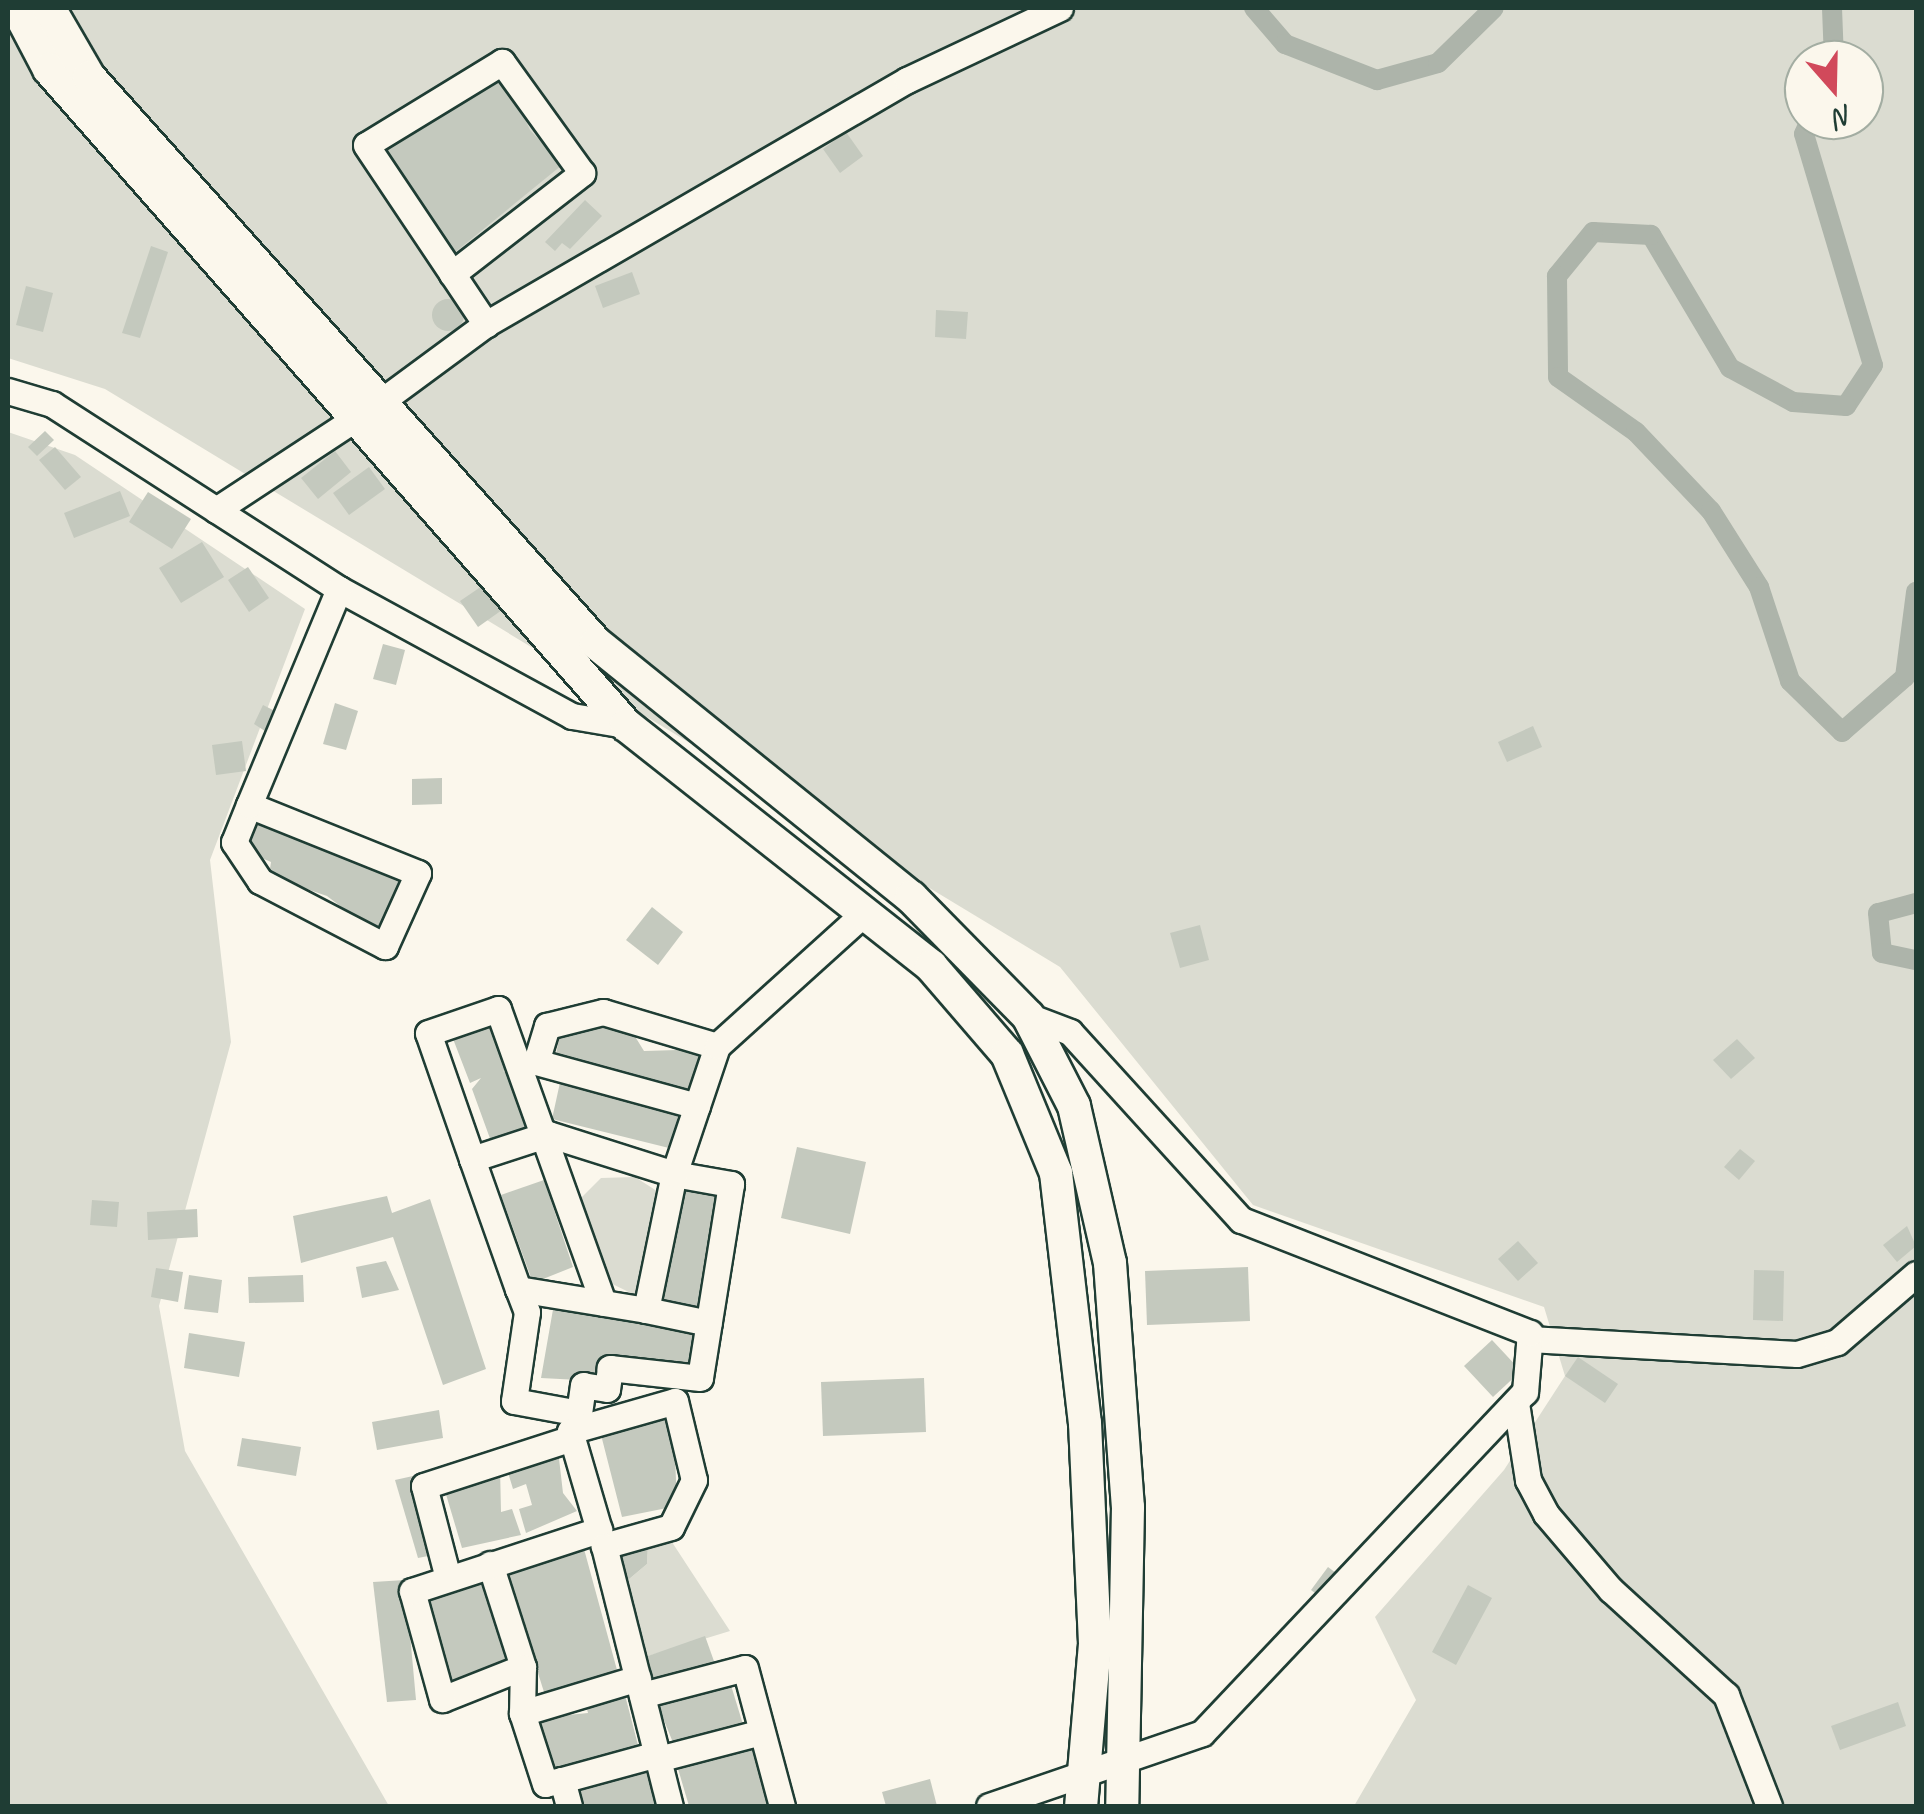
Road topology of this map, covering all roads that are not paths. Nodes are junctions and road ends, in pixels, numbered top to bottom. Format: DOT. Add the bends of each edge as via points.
graph roads {
  1 [pos="17,8"];
  2 [pos="49,8"];
  3 [pos="1060,8"];
  4 [pos="452,274"];
  5 [pos="486,324"];
  6 [pos="8,391"];
  7 [pos="371,408"];
  8 [pos="216,510"];
  9 [pos="340,589"];
  10 [pos="626,725"];
  11 [pos="249,805"];
  12 [pos="864,914"];
  13 [pos="1028,1016"];
  14 [pos="717,1046"];
  15 [pos="528,1066"];
  16 [pos="697,1106"];
  17 [pos="541,1136"];
  18 [pos="472,1159"];
  19 [pos="674,1174"];
  20 [pos="1916,1274"];
  21 [pos="518,1289"];
  22 [pos="603,1303"];
  23 [pos="646,1310"];
  24 [pos="709,1323"];
  25 [pos="1529,1339"];
  26 [pos="1516,1403"];
  27 [pos="572,1438"];
  28 [pos="602,1538"];
  29 [pos="490,1564"];
  30 [pos="448,1578"];
  31 [pos="523,1667"];
  32 [pos="640,1687"];
  33 [pos="522,1713"];
  34 [pos="762,1732"];
  35 [pos="658,1756"];
  36 [pos="1126,1764"];
  37 [pos="562,1780"];
  38 [pos="1083,1792"];
  39 [pos="569,1806"];
  40 [pos="670,1806"];
  41 [pos="782,1806"];
  42 [pos="989,1806"];
  43 [pos="1122,1806"];
  44 [pos="1769,1806"];
  1 -- 7 [label="main road" via="49,68"];
  2 -- 7 [label="main road" via="89,77"];
  3 -- 5 [label="street" via="907,80"];
  4 -- 4 [label="street" via="366,145 502,62 582,173"];
  4 -- 5 [label="street"];
  5 -- 7 [label="street"];
  6 -- 8 [label="street" via="52,404"];
  7 -- 8 [label="street"];
  7 -- 10 [label="main road"];
  7 -- 13 [label="main road" via="596,643 911,896"];
  8 -- 9 [label="street"];
  9 -- 10 [label="street" via="572,716"];
  9 -- 11 [label="street"];
  10 -- 12 [label="main road"];
  11 -- 11 [label="street" via="418,873 386,946 260,881 234,842"];
  12 -- 14 [label="street"];
  12 -- 38 [label="main road" via="931,966 1008,1054 1056,1173 1088,1496 1095,1644"];
  13 -- 25 [label="street" via="1070,1032 1241,1220"];
  13 -- 36 [label="main road" via="1074,1106 1110,1263 1128,1507"];
  14 -- 15 [label="street" via="603,1012 575,1013 547,1026"];
  14 -- 16 [label="street"];
  15 -- 16 [label="street"];
  15 -- 17 [label="street"];
  15 -- 18 [label="street" via="498,1009 428,1034"];
  16 -- 19 [label="street"];
  17 -- 18 [label="street"];
  17 -- 19 [label="street"];
  17 -- 22 [label="street"];
  18 -- 21 [label="street"];
  19 -- 23 [label="street"];
  19 -- 24 [label="street" via="731,1184"];
  20 -- 25 [label="street" via="1846,1336 1797,1354"];
  21 -- 22 [label="street"];
  21 -- 24 [label="street" via="526,1312 514,1400 579,1413 583,1385 608,1389 610,1368 700,1378"];
  22 -- 23 [label="street"];
  23 -- 24 [label="street"];
  25 -- 26 [label="street"];
  26 -- 36 [label="street" via="1202,1733"];
  26 -- 44 [label="street" via="1528,1480 1546,1514 1611,1590 1726,1695"];
  27 -- 28 [label="street"];
  27 -- 28 [label="street" via="570,1430 675,1401 694,1480 670,1527"];
  27 -- 30 [label="street" via="424,1486"];
  28 -- 29 [label="street"];
  28 -- 32 [label="street"];
  29 -- 30 [label="street"];
  29 -- 31 [label="street"];
  30 -- 31 [label="street" via="412,1590 442,1699"];
  31 -- 33 [label="street"];
  32 -- 33 [label="street"];
  32 -- 34 [label="street" via="745,1668"];
  32 -- 35 [label="street"];
  33 -- 37 [label="street" via="545,1784"];
  34 -- 35 [label="street"];
  34 -- 41 [label="street"];
  35 -- 37 [label="street"];
  35 -- 40 [label="street"];
  36 -- 38 [label="street"];
  36 -- 43 [label="main road"];
  37 -- 39 [label="street"];
  38 -- 42 [label="street"];
}
